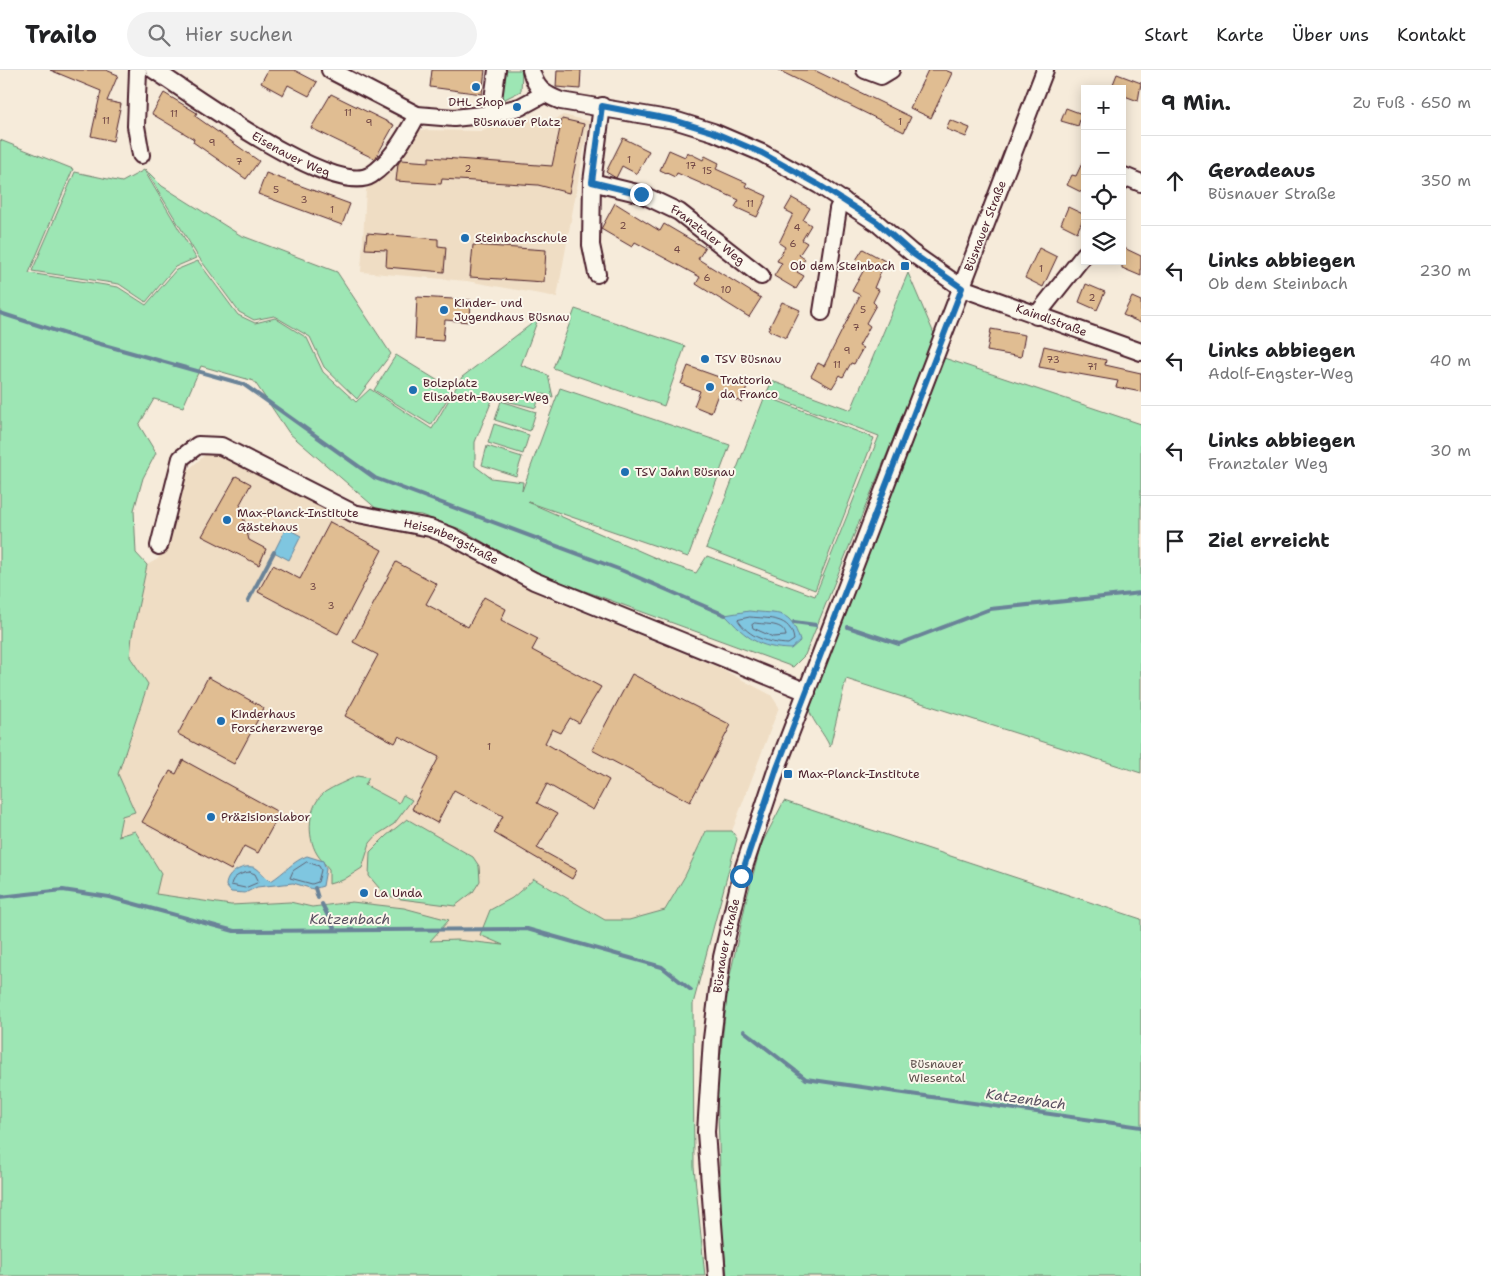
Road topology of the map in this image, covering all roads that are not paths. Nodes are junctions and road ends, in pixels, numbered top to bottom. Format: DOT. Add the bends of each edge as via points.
graph roads {
  1 [pos="138,70"];
  2 [pos="154,70"];
  3 [pos="330,70"];
  4 [pos="497,70"];
  5 [pos="531,70"];
  6 [pos="1045,70"];
  7 [pos="544,94"];
  8 [pos="602,106"];
  9 [pos="491,114"];
  10 [pos="417,115"];
  11 [pos="142,155"];
  12 [pos="1126,177"];
  13 [pos="592,182"];
  14 [pos="1141,183"];
  15 [pos="843,200"];
  16 [pos="1081,259"];
  17 [pos="598,274"];
  18 [pos="761,276"];
  19 [pos="962,288"];
  20 [pos="822,312"];
  21 [pos="1036,316"];
  22 [pos="1141,352"];
  23 [pos="159,546"];
  24 [pos="807,692"];
  25 [pos="716,1276"];
  1 -- 11 [label="street" via="136,126"];
  2 -- 10 [label="street, Eisenauer Weg" via="272,147 324,171 353,180 370,176 389,158"];
  3 -- 10 [label="street"];
  4 -- 9 [label="street"];
  5 -- 7 [label="street" via="534,84"];
  6 -- 19 [label="street, Büsnauer Straße"];
  7 -- 8 [label="street" via="561,101"];
  7 -- 9 [label="street" via="520,107"];
  8 -- 13 [label="street"];
  8 -- 15 [label="street" via="674,120 713,132 762,153"];
  9 -- 10 [label="street" via="454,118"];
  12 -- 14 [label="street"];
  13 -- 17 [label="street" via="591,245"];
  13 -- 18 [label="street, Franztaler Weg" via="641,194 679,212"];
  15 -- 19 [label="street" via="877,222 912,253"];
  15 -- 20 [label="street" via="838,209"];
  16 -- 21 [label="street"];
  19 -- 21 [label="street, Kaindlstraße"];
  19 -- 24 [label="street, Büsnauer Straße"];
  21 -- 22 [label="street, Kaindlstraße"];
  23 -- 24 [label="street, Heisenbergstraße" via="181,458 198,446 221,446 352,513 430,528 451,536 534,581"];
  24 -- 25 [label="street, Büsnauer Straße" via="750,843 722,957 706,1132"];
}
